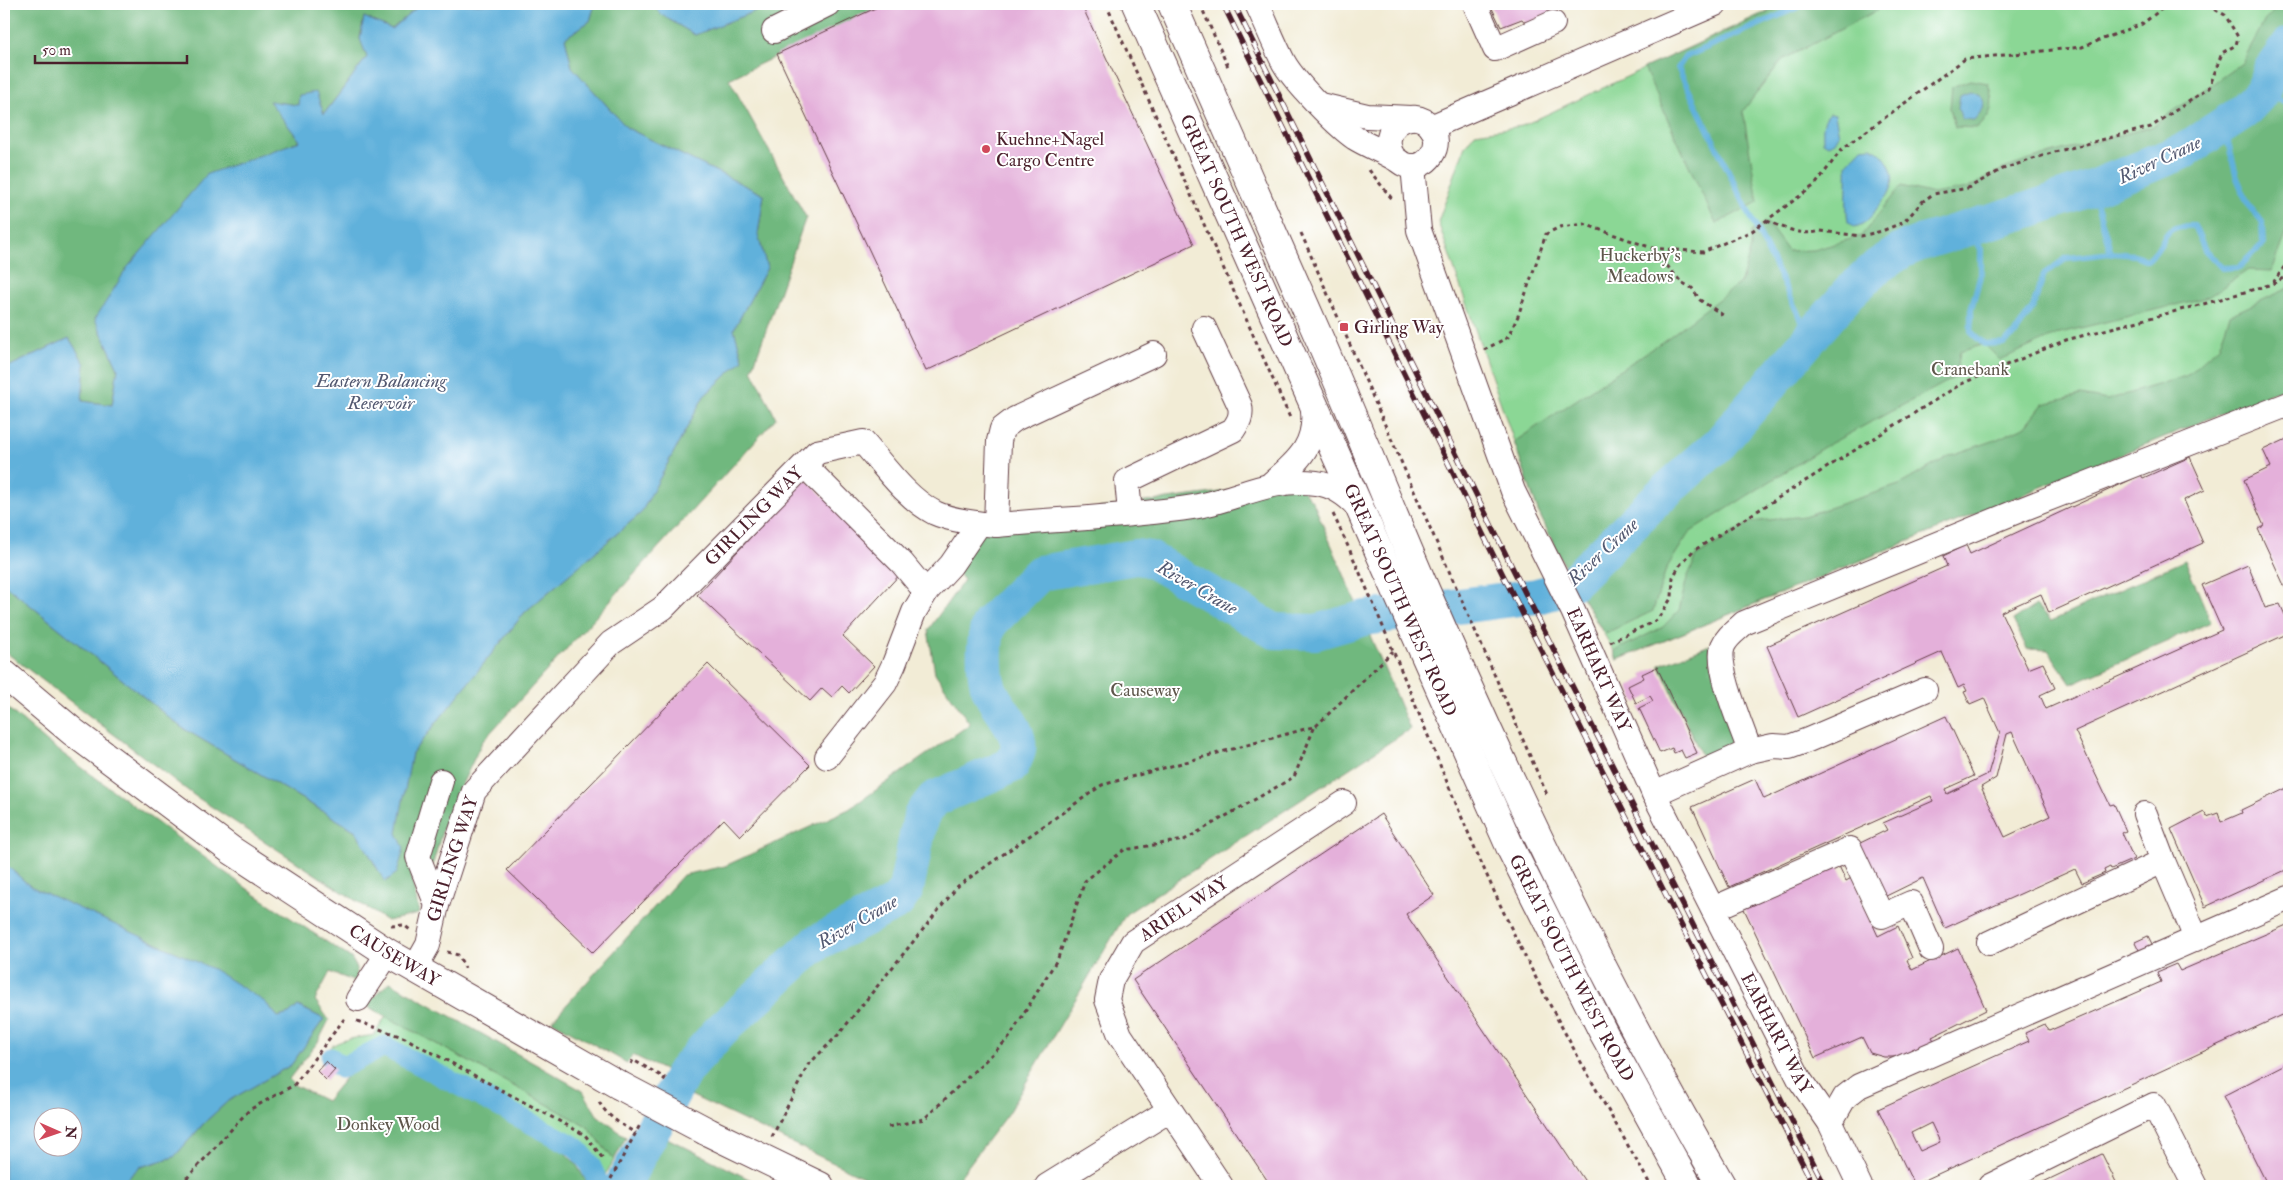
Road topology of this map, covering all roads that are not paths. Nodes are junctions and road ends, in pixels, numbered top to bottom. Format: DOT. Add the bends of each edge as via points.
graph roads {
  1 [pos="828,4"];
  2 [pos="1136,4"];
  3 [pos="1172,4"];
  4 [pos="1258,4"];
  5 [pos="1475,4"];
  6 [pos="1715,4"];
  7 [pos="1552,23"];
  8 [pos="774,31"];
  9 [pos="1320,105"];
  10 [pos="1421,122"];
  11 [pos="1404,162"];
  12 [pos="1204,328"];
  13 [pos="1154,354"];
  14 [pos="1311,400"];
  15 [pos="2289,404"];
  16 [pos="805,466"];
  17 [pos="1272,483"];
  18 [pos="1358,507"];
  19 [pos="1130,513"];
  20 [pos="987,525"];
  21 [pos="926,592"];
  22 [pos="4,674"];
  23 [pos="1925,690"];
  24 [pos="1750,750"];
  25 [pos="827,757"];
  26 [pos="441,781"];
  27 [pos="1654,794"];
  28 [pos="1344,803"];
  29 [pos="2144,814"];
  30 [pos="2163,862"];
  31 [pos="2289,898"];
  32 [pos="437,904"];
  33 [pos="1713,909"];
  34 [pos="2196,938"];
  35 [pos="1988,943"];
  36 [pos="1931,949"];
  37 [pos="388,953"];
  38 [pos="416,968"];
  39 [pos="352,1008"];
  40 [pos="1170,1110"];
  41 [pos="1830,1123"];
  42 [pos="820,1186"];
  43 [pos="1048,1186"];
  44 [pos="1221,1186"];
  45 [pos="1688,1186"];
  46 [pos="1722,1186"];
  47 [pos="1860,1186"];
  48 [pos="1990,1186"];
  49 [pos="2195,1186"];
  1 -- 8 [label="street"];
  2 -- 14 [label="main road, GREAT SOUTH WEST ROAD"];
  3 -- 46 [label="main road, GREAT SOUTH WEST ROAD" via="1496,746 1629,1018"];
  4 -- 9 [label="street" via="1284,64"];
  5 -- 7 [label="street" via="1495,49"];
  6 -- 10 [label="street"];
  9 -- 10 [label="street" via="1367,116"];
  9 -- 11 [label="street" via="1354,138"];
  10 -- 11 [label="street" via="1436,141 1435,148 1427,161"];
  10 -- 11 [label="street, EARHART WAY" via="1403,120 1392,130 1388,144"];
  11 -- 27 [label="street, EARHART WAY" via="1419,230 1513,491 1573,611"];
  12 -- 19 [label="street" via="1240,406 1239,422 1233,430 1127,481"];
  13 -- 20 [label="street" via="1015,419 1002,429"];
  14 -- 17 [label="street, GIRLING WAY" via="1313,435 1289,470"];
  14 -- 18 [label="main road, GREAT SOUTH WEST ROAD"];
  15 -- 24 [label="street" via="1744,623 1723,646 1721,660"];
  16 -- 20 [label="street, GIRLING WAY" via="817,452 863,442 909,493 936,513"];
  16 -- 21 [label="street" via="902,563"];
  16 -- 32 [label="street, GIRLING WAY" via="664,608 611,644 474,791"];
  17 -- 18 [label="street, GIRLING WAY" via="1326,485 1348,496"];
  17 -- 19 [label="street, GIRLING WAY" via="1195,506"];
  18 -- 45 [label="main road, GREAT SOUTH WEST ROAD" via="1468,757 1562,955"];
  19 -- 20 [label="street, GIRLING WAY"];
  20 -- 21 [label="street"];
  21 -- 25 [label="street" via="914,612 885,683"];
  22 -- 37 [label="main road, CAUSEWAY" via="73,732 231,850"];
  23 -- 24 [label="street" via="1789,747"];
  24 -- 27 [label="street"];
  26 -- 32 [label="street" via="418,856"];
  27 -- 33 [label="street, EARHART WAY"];
  28 -- 40 [label="street, ARIEL WAY" via="1133,942 1128,950 1112,980 1107,1000 1120,1035"];
  29 -- 30 [label="street"];
  30 -- 34 [label="street"];
  30 -- 35 [label="street"];
  31 -- 34 [label="street"];
  32 -- 38 [label="street, GIRLING WAY" via="428,945"];
  33 -- 36 [label="street" via="1850,849 1882,916 1911,903"];
  33 -- 41 [label="street, EARHART WAY" via="1800,1080"];
  34 -- 41 [label="street" via="1859,1086 1845,1097"];
  37 -- 38 [label="main road, CAUSEWAY"];
  37 -- 39 [label="street"];
  38 -- 42 [label="main road, CAUSEWAY, bridge" via="603,1087 706,1131"];
  40 -- 43 [label="street"];
  40 -- 44 [label="street, ARIEL WAY"];
  41 -- 47 [label="street, EARHART WAY"];
  48 -- 49 [label="street" via="2154,1105"];
}
